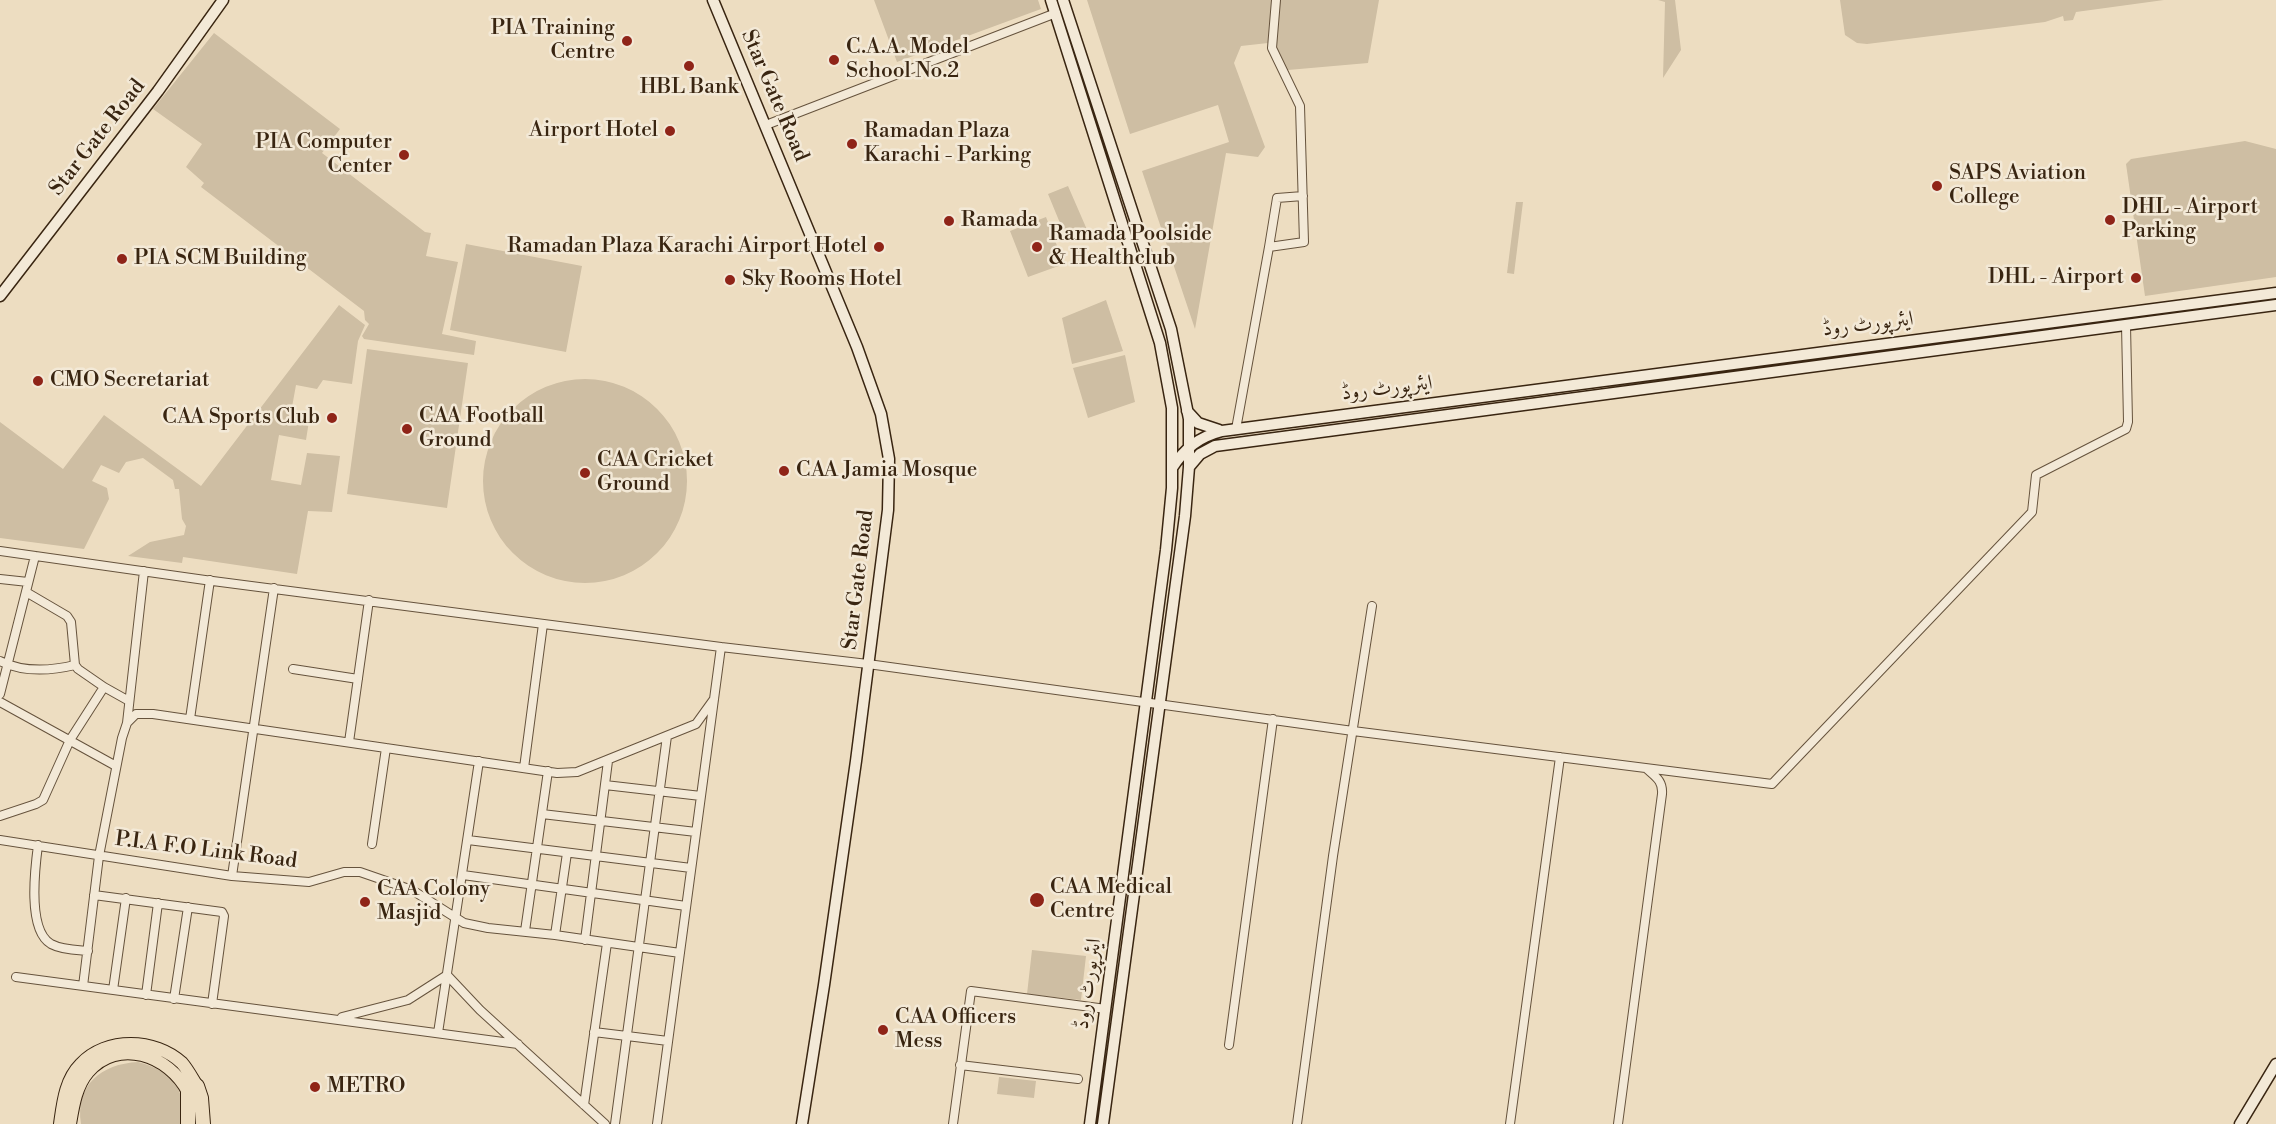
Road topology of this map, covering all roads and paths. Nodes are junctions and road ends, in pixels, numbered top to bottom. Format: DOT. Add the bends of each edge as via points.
graph roads {
  1 [pos="223,0"];
  2 [pos="713,0"];
  3 [pos="1051,0"];
  4 [pos="1063,0"];
  5 [pos="1276,0"];
  6 [pos="1056,13"];
  7 [pos="1084,61"];
  8 [pos="1071,64"];
  9 [pos="766,125"];
  10 [pos="1116,158"];
  11 [pos="1103,162"];
  12 [pos="1303,196"];
  13 [pos="1269,247"];
  14 [pos="2276,293"];
  15 [pos="0,296"];
  16 [pos="2276,306"];
  17 [pos="2126,325"];
  18 [pos="1172,408"];
  19 [pos="1187,411"];
  20 [pos="1188,429"];
  21 [pos="1236,429"];
  22 [pos="1222,431"];
  23 [pos="1201,439"];
  24 [pos="1215,446"];
  25 [pos="1189,447"];
  26 [pos="1189,467"];
  27 [pos="1172,469"];
  28 [pos="0,551"];
  29 [pos="35,556"];
  30 [pos="144,571"];
  31 [pos="0,579"];
  32 [pos="210,580"];
  33 [pos="28,582"];
  34 [pos="274,588"];
  35 [pos="26,592"];
  36 [pos="369,600"];
  37 [pos="1372,606"];
  38 [pos="543,624"];
  39 [pos="721,647"];
  40 [pos="4,663"];
  41 [pos="868,664"];
  42 [pos="75,665"];
  43 [pos="293,669"];
  44 [pos="358,679"];
  45 [pos="104,687"];
  46 [pos="0,694"];
  47 [pos="714,699"];
  48 [pos="129,701"];
  49 [pos="0,702"];
  50 [pos="1147,702"];
  51 [pos="1161,703"];
  52 [pos="190,719"];
  53 [pos="1273,720"];
  54 [pos="127,723"];
  55 [pos="255,729"];
  56 [pos="1353,731"];
  57 [pos="667,736"];
  58 [pos="70,740"];
  59 [pos="349,742"];
  60 [pos="386,748"];
  61 [pos="1560,757"];
  62 [pos="479,761"];
  63 [pos="608,761"];
  64 [pos="116,766"];
  65 [pos="524,768"];
  66 [pos="1647,769"];
  67 [pos="548,771"];
  68 [pos="605,785"];
  69 [pos="660,791"];
  70 [pos="702,796"];
  71 [pos="542,814"];
  72 [pos="0,816"];
  73 [pos="600,821"];
  74 [pos="655,827"];
  75 [pos="696,832"];
  76 [pos="0,840"];
  77 [pos="468,840"];
  78 [pos="372,844"];
  79 [pos="38,845"];
  80 [pos="537,849"];
  81 [pos="567,853"];
  82 [pos="99,856"];
  83 [pos="596,856"];
  84 [pos="650,863"];
  85 [pos="691,868"];
  86 [pos="463,875"];
  87 [pos="232,876"];
  88 [pos="533,885"];
  89 [pos="562,889"];
  90 [pos="591,893"];
  91 [pos="94,895"];
  92 [pos="126,898"];
  93 [pos="645,900"];
  94 [pos="158,903"];
  95 [pos="686,906"];
  96 [pos="188,907"];
  97 [pos="456,916"];
  98 [pos="525,931"];
  99 [pos="555,935"];
  100 [pos="585,940"];
  101 [pos="607,943"];
  102 [pos="638,948"];
  103 [pos="88,951"];
  104 [pos="680,953"];
  105 [pos="447,975"];
  106 [pos="16,977"];
  107 [pos="83,986"];
  108 [pos="113,990"];
  109 [pos="146,995"];
  110 [pos="174,999"];
  111 [pos="212,1004"];
  112 [pos="1106,1009"];
  113 [pos="338,1018"];
  114 [pos="594,1032"];
  115 [pos="438,1033"];
  116 [pos="627,1036"];
  117 [pos="668,1041"];
  118 [pos="518,1044"];
  119 [pos="1229,1045"];
  120 [pos="2276,1064"];
  121 [pos="960,1065"];
  122 [pos="1078,1079"];
  123 [pos="192,1089"];
  124 [pos="584,1105"];
  125 [pos="803,1123"];
  126 [pos="60,1124"];
  127 [pos="70,1124"];
  128 [pos="188,1124"];
  129 [pos="203,1124"];
  130 [pos="605,1124"];
  131 [pos="615,1124"];
  132 [pos="657,1124"];
  133 [pos="952,1124"];
  134 [pos="1090,1124"];
  135 [pos="1103,1124"];
  136 [pos="1297,1124"];
  137 [pos="1510,1124"];
  138 [pos="1618,1124"];
  139 [pos="2240,1124"];
  1 -- 15 [label="main road, Star Gate Road"];
  2 -- 9 [label="main road, Star Gate Road"];
  3 -- 6 [label="main road"];
  4 -- 7 [label="main road, ایئرپورٹ روڈ"];
  5 -- 12 [label="street" via="1272,48 1300,106"];
  6 -- 8 [label="main road"];
  6 -- 9 [label="street"];
  7 -- 8 [label="main road"];
  7 -- 10 [label="main road, ایئرپورٹ روڈ"];
  8 -- 11 [label="main road"];
  9 -- 41 [label="main road, Star Gate Road" via="881,414 889,459 888,510"];
  10 -- 11 [label="main road"];
  10 -- 19 [label="main road, ایئرپورٹ روڈ" via="1172,329"];
  11 -- 18 [label="main road" via="1160,344"];
  12 -- 13 [label="street" via="1277,198"];
  12 -- 13 [label="street" via="1304,242"];
  13 -- 21 [label="street"];
  14 -- 21 [label="main road, ایئرپورٹ روڈ"];
  16 -- 17 [label="main road, ایئرپورٹ روڈ"];
  17 -- 24 [label="main road, ایئرپورٹ روڈ"];
  17 -- 66 [label="street" via="2126,429 2036,475 2032,512 1772,784"];
  18 -- 20 [label="main road"];
  18 -- 27 [label="main road"];
  19 -- 20 [label="main road, ایئرپورٹ روڈ"];
  19 -- 22 [label="main road" via="1198,423"];
  20 -- 23 [label="main road"];
  20 -- 25 [label="main road, ایئرپورٹ روڈ"];
  21 -- 22 [label="main road, ایئرپورٹ روڈ"];
  22 -- 23 [label="main road, ایئرپورٹ روڈ"];
  23 -- 24 [label="main road"];
  23 -- 25 [label="main road, ایئرپورٹ روڈ"];
  24 -- 26 [label="main road" via="1200,454"];
  25 -- 26 [label="main road, ایئرپورٹ روڈ"];
  25 -- 27 [label="main road, ایئرپورٹ روڈ"];
  26 -- 51 [label="main road, ایئرپورٹ روڈ"];
  27 -- 50 [label="main road, ایئرپورٹ روڈ"];
  28 -- 29 [label="street"];
  29 -- 30 [label="street"];
  29 -- 33 [label="street"];
  30 -- 32 [label="street"];
  30 -- 48 [label="street"];
  31 -- 33 [label="street"];
  32 -- 34 [label="street"];
  32 -- 52 [label="street"];
  33 -- 35 [label="street"];
  34 -- 36 [label="street"];
  34 -- 55 [label="street"];
  35 -- 40 [label="street"];
  35 -- 42 [label="street" via="68,615"];
  36 -- 38 [label="street"];
  36 -- 44 [label="street"];
  37 -- 56 [label="street"];
  38 -- 39 [label="street"];
  38 -- 65 [label="street"];
  39 -- 41 [label="street"];
  39 -- 47 [label="street"];
  40 -- 42 [label="street" via="42,671"];
  40 -- 46 [label="street"];
  41 -- 50 [label="street"];
  41 -- 125 [label="main road, Star Gate Road"];
  42 -- 45 [label="street"];
  43 -- 44 [label="street"];
  44 -- 59 [label="street"];
  45 -- 48 [label="street"];
  45 -- 58 [label="street"];
  47 -- 57 [label="street" via="696,724"];
  47 -- 70 [label="street"];
  48 -- 54 [label="street"];
  49 -- 58 [label="street"];
  50 -- 51 [label="street"];
  50 -- 112 [label="main road, ایئرپورٹ روڈ"];
  51 -- 53 [label="street"];
  51 -- 135 [label="main road, ایئرپورٹ روڈ"];
  52 -- 54 [label="street" via="136,714"];
  52 -- 55 [label="street"];
  53 -- 56 [label="street"];
  53 -- 119 [label="street"];
  54 -- 64 [label="street"];
  55 -- 59 [label="street"];
  55 -- 87 [label="street"];
  56 -- 61 [label="street"];
  56 -- 136 [label="street"];
  57 -- 63 [label="street"];
  57 -- 69 [label="street"];
  58 -- 64 [label="street"];
  58 -- 72 [label="street" via="43,800"];
  59 -- 60 [label="street"];
  60 -- 62 [label="street"];
  60 -- 78 [label="street"];
  61 -- 66 [label="street"];
  61 -- 137 [label="street"];
  62 -- 65 [label="street"];
  62 -- 77 [label="street"];
  63 -- 67 [label="street" via="577,772"];
  63 -- 68 [label="street"];
  64 -- 82 [label="street"];
  65 -- 67 [label="street"];
  66 -- 138 [label="street" via="1663,787"];
  67 -- 71 [label="street"];
  68 -- 69 [label="street"];
  68 -- 73 [label="street"];
  69 -- 70 [label="street"];
  69 -- 74 [label="street"];
  70 -- 75 [label="street"];
  71 -- 73 [label="street"];
  71 -- 80 [label="street"];
  73 -- 74 [label="street"];
  73 -- 83 [label="street"];
  74 -- 75 [label="street"];
  74 -- 84 [label="street"];
  75 -- 85 [label="street"];
  76 -- 79 [label="street, P.I.A F.O Link Road"];
  77 -- 80 [label="street"];
  77 -- 86 [label="street"];
  79 -- 82 [label="street, P.I.A F.O Link Road"];
  79 -- 103 [label="street" via="33,897 43,934 52,945"];
  80 -- 81 [label="street"];
  80 -- 88 [label="street"];
  81 -- 83 [label="street"];
  81 -- 89 [label="street"];
  82 -- 87 [label="street, P.I.A F.O Link Road"];
  82 -- 91 [label="street"];
  83 -- 84 [label="street"];
  83 -- 90 [label="street"];
  84 -- 85 [label="street"];
  84 -- 93 [label="street"];
  85 -- 95 [label="street"];
  86 -- 88 [label="street"];
  86 -- 97 [label="street"];
  87 -- 97 [label="street, P.I.A F.O Link Road" via="309,882 344,872 360,872 412,890"];
  88 -- 89 [label="street"];
  88 -- 98 [label="street"];
  89 -- 90 [label="street"];
  89 -- 99 [label="street"];
  90 -- 93 [label="street"];
  90 -- 100 [label="street"];
  91 -- 92 [label="street"];
  91 -- 103 [label="street"];
  92 -- 94 [label="street"];
  92 -- 108 [label="street"];
  93 -- 95 [label="street"];
  93 -- 102 [label="street"];
  94 -- 96 [label="street"];
  94 -- 109 [label="street"];
  95 -- 104 [label="street"];
  96 -- 110 [label="street"];
  96 -- 111 [label="street" via="219,911 224,916"];
  97 -- 98 [label="street, P.I.A F.O Link Road" via="472,924"];
  97 -- 105 [label="street"];
  98 -- 99 [label="street, P.I.A F.O Link Road"];
  99 -- 100 [label="street, P.I.A F.O Link Road"];
  100 -- 101 [label="street, P.I.A F.O Link Road"];
  101 -- 102 [label="street, P.I.A F.O Link Road"];
  101 -- 114 [label="street"];
  102 -- 104 [label="street, P.I.A F.O Link Road"];
  102 -- 116 [label="street"];
  103 -- 107 [label="street"];
  104 -- 117 [label="street"];
  105 -- 113 [label="street" via="408,1000"];
  105 -- 115 [label="street"];
  105 -- 118 [label="street"];
  106 -- 107 [label="street"];
  107 -- 108 [label="street"];
  108 -- 109 [label="street"];
  109 -- 110 [label="street"];
  110 -- 111 [label="street"];
  111 -- 113 [label="street"];
  112 -- 121 [label="street" via="971,991"];
  112 -- 134 [label="main road, ایئرپورٹ روڈ"];
  113 -- 115 [label="street"];
  114 -- 116 [label="street"];
  114 -- 124 [label="street"];
  115 -- 118 [label="street"];
  116 -- 117 [label="street"];
  116 -- 131 [label="street"];
  117 -- 132 [label="street"];
  118 -- 124 [label="street"];
  120 -- 139 [label="main road"];
  121 -- 122 [label="street"];
  121 -- 133 [label="street"];
  123 -- 126 [label="main road" via="181,1062 157,1048 115,1045 80,1064 67,1087"];
  123 -- 127 [label="main road" via="151,1056 136,1053 105,1058 86,1074 75,1095"];
  123 -- 128 [label="highway"];
  123 -- 129 [label="highway" via="201,1098"];
  124 -- 130 [label="street"];
}
